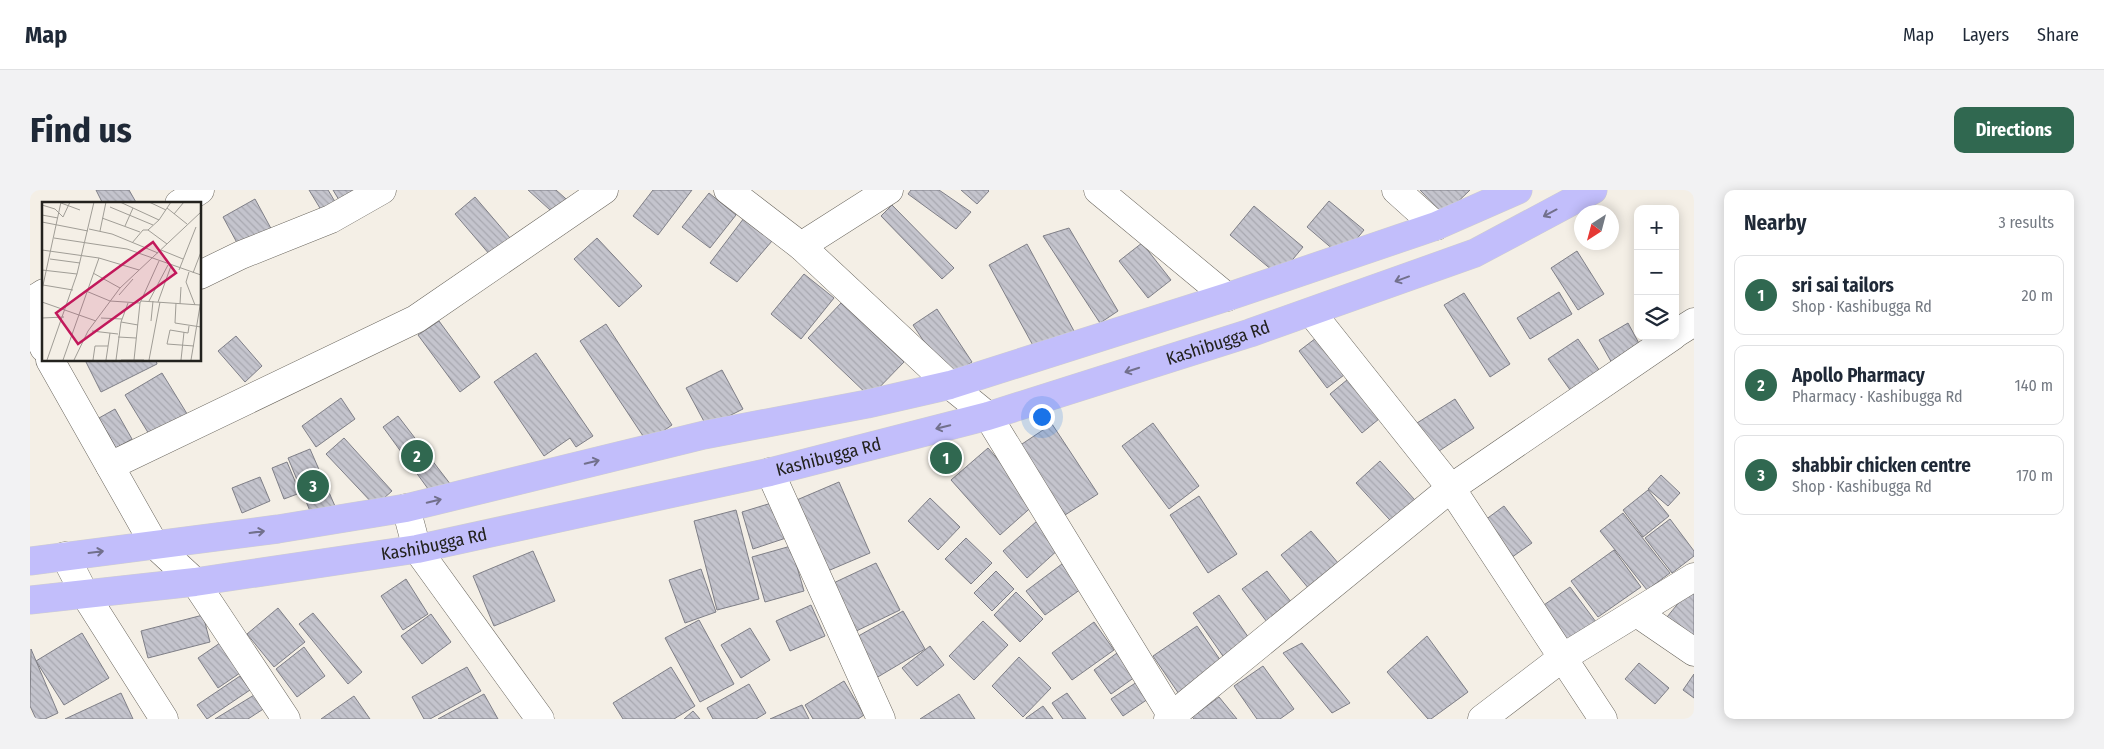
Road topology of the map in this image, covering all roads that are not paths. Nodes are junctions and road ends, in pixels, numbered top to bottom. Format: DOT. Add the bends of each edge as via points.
graph roads {
  1 [pos="200,190"];
  2 [pos="382,190"];
  3 [pos="604,190"];
  4 [pos="728,190"];
  5 [pos="889,190"];
  6 [pos="1098,190"];
  7 [pos="1396,190"];
  8 [pos="1518,190"];
  9 [pos="1593,190"];
  10 [pos="182,202"];
  11 [pos="1436,226"];
  12 [pos="801,246"];
  13 [pos="201,275"];
  14 [pos="42,294"];
  15 [pos="1227,297"];
  16 [pos="30,302"];
  17 [pos="1310,312"];
  18 [pos="30,316"];
  19 [pos="1694,322"];
  20 [pos="1679,332"];
  21 [pos="1667,340"];
  22 [pos="42,343"];
  23 [pos="51,361"];
  24 [pos="950,384"];
  25 [pos="988,416"];
  26 [pos="110,466"];
  27 [pos="770,472"];
  28 [pos="1451,488"];
  29 [pos="406,508"];
  30 [pos="154,544"];
  31 [pos="417,549"];
  32 [pos="65,556"];
  33 [pos="30,561"];
  34 [pos="1694,577"];
  35 [pos="195,582"];
  36 [pos="84,594"];
  37 [pos="30,600"];
  38 [pos="1637,613"];
  39 [pos="1694,652"];
  40 [pos="1562,658"];
  41 [pos="1170,718"];
  42 [pos="164,719"];
  43 [pos="286,719"];
  44 [pos="540,719"];
  45 [pos="880,719"];
  46 [pos="1482,719"];
  47 [pos="1603,719"];
  1 -- 10 [label="street"];
  2 -- 13 [label="street" via="331,219"];
  3 -- 26 [label="street" via="416,319"];
  4 -- 12 [label="street"];
  5 -- 12 [label="street"];
  6 -- 15 [label="street"];
  7 -- 11 [label="street"];
  8 -- 11 [label="main road"];
  9 -- 17 [label="main road, Kashibugga Rd, one-way" via="1475,253"];
  11 -- 15 [label="main road"];
  12 -- 24 [label="street"];
  14 -- 16 [label="street"];
  15 -- 24 [label="main road"];
  17 -- 25 [label="main road, Kashibugga Rd, one-way"];
  17 -- 28 [label="street"];
  18 -- 22 [label="street"];
  19 -- 20 [label="street"];
  21 -- 28 [label="street"];
  23 -- 26 [label="street"];
  24 -- 25 [label="street"];
  29 -- 24 [label="main road, one-way" via="704,435 867,404"];
  25 -- 27 [label="main road, Kashibugga Rd, one-way"];
  25 -- 41 [label="street"];
  26 -- 30 [label="street"];
  27 -- 31 [label="main road, Kashibugga Rd"];
  27 -- 45 [label="street"];
  28 -- 40 [label="street"];
  28 -- 41 [label="street"];
  30 -- 29 [label="main road, one-way" via="278,529"];
  29 -- 31 [label="street"];
  32 -- 30 [label="main road, one-way"];
  30 -- 35 [label="street"];
  31 -- 35 [label="main road, Kashibugga Rd"];
  31 -- 44 [label="street"];
  32 -- 33 [label="main road"];
  32 -- 36 [label="street"];
  34 -- 38 [label="street"];
  35 -- 36 [label="main road, Kashibugga Rd"];
  35 -- 43 [label="street"];
  36 -- 37 [label="main road, Kashibugga Rd"];
  36 -- 42 [label="street"];
  38 -- 39 [label="street"];
  38 -- 40 [label="street"];
  40 -- 46 [label="street"];
  40 -- 47 [label="street"];
}
